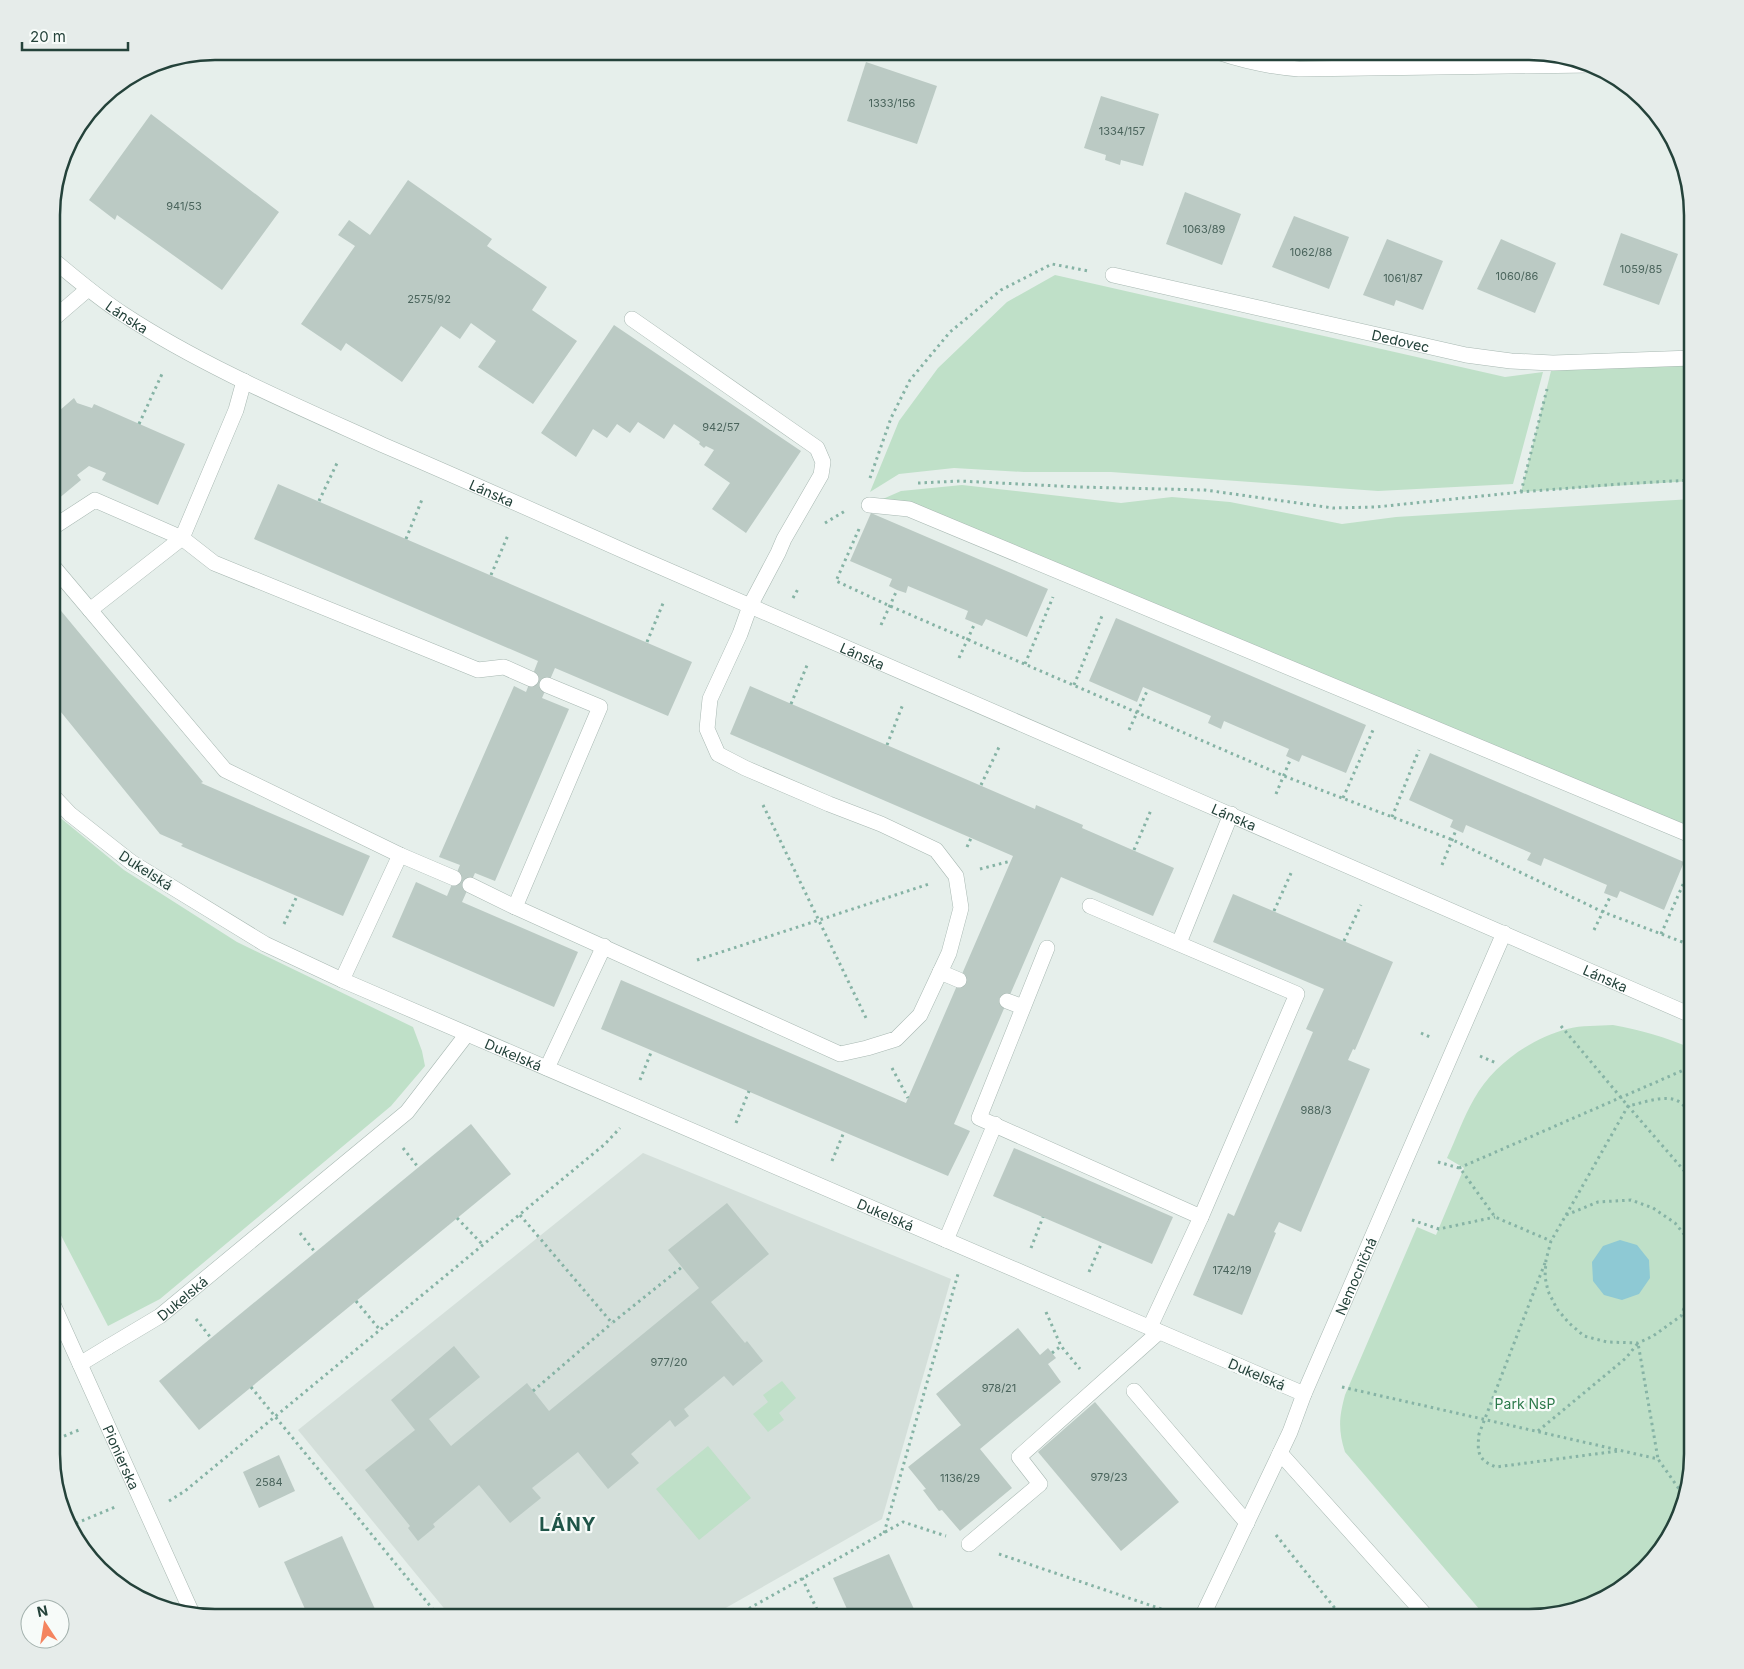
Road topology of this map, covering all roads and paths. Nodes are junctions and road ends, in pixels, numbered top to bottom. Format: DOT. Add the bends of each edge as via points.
graph roads {
  1 [pos="1243,60"];
  2 [pos="1568,65"];
  3 [pos="60,265"];
  4 [pos="1113,275"];
  5 [pos="88,289"];
  6 [pos="60,313"];
  7 [pos="632,319"];
  8 [pos="1684,358"];
  9 [pos="1554,363"];
  10 [pos="162,374"];
  11 [pos="244,381"];
  12 [pos="140,424"];
  13 [pos="338,461"];
  14 [pos="1684,480"];
  15 [pos="868,484"];
  16 [pos="910,484"];
  17 [pos="1521,492"];
  18 [pos="423,497"];
  19 [pos="319,501"];
  20 [pos="869,505"];
  21 [pos="846,510"];
  22 [pos="60,523"];
  23 [pos="824,524"];
  24 [pos="508,535"];
  25 [pos="182,538"];
  26 [pos="406,539"];
  27 [pos="60,574"];
  28 [pos="1064,574"];
  29 [pos="491,575"];
  30 [pos="897,590"];
  31 [pos="1112,594"];
  32 [pos="664,601"];
  33 [pos="750,606"];
  34 [pos="890,606"];
  35 [pos="90,610"];
  36 [pos="975,623"];
  37 [pos="881,625"];
  38 [pos="967,640"];
  39 [pos="647,642"];
  40 [pos="959,658"];
  41 [pos="808,663"];
  42 [pos="1025,664"];
  43 [pos="531,679"];
  44 [pos="547,685"];
  45 [pos="1074,685"];
  46 [pos="1148,689"];
  47 [pos="791,704"];
  48 [pos="903,704"];
  49 [pos="1384,707"];
  50 [pos="1137,713"];
  51 [pos="1428,726"];
  52 [pos="1129,730"];
  53 [pos="887,745"];
  54 [pos="1000,745"];
  55 [pos="1291,758"];
  56 [pos="745,768"];
  57 [pos="1284,776"];
  58 [pos="982,785"];
  59 [pos="1276,794"];
  60 [pos="1343,798"];
  61 [pos="60,803"];
  62 [pos="1151,810"];
  63 [pos="1230,814"];
  64 [pos="1392,817"];
  65 [pos="1456,830"];
  66 [pos="1684,832"];
  67 [pos="971,838"];
  68 [pos="1453,840"];
  69 [pos="1134,850"];
  70 [pos="400,855"];
  71 [pos="1442,864"];
  72 [pos="1292,871"];
  73 [pos="956,876"];
  74 [pos="454,878"];
  75 [pos="1684,882"];
  76 [pos="470,885"];
  77 [pos="1610,895"];
  78 [pos="297,896"];
  79 [pos="1361,905"];
  80 [pos="1090,906"];
  81 [pos="515,907"];
  82 [pos="1274,910"];
  83 [pos="1603,912"];
  84 [pos="819,921"];
  85 [pos="283,926"];
  86 [pos="1594,930"];
  87 [pos="1504,933"];
  88 [pos="1661,934"];
  89 [pos="1344,940"];
  90 [pos="1684,943"];
  91 [pos="1179,944"];
  92 [pos="604,946"];
  93 [pos="1048,948"];
  94 [pos="661,972"];
  95 [pos="940,972"];
  96 [pos="342,980"];
  97 [pos="959,980"];
  98 [pos="1008,1001"];
  99 [pos="1023,1008"];
  100 [pos="1684,1012"];
  101 [pos="1561,1026"];
  102 [pos="467,1034"];
  103 [pos="879,1045"];
  104 [pos="652,1050"];
  105 [pos="547,1068"];
  106 [pos="1684,1070"];
  107 [pos="638,1084"];
  108 [pos="749,1091"];
  109 [pos="908,1098"];
  110 [pos="1621,1098"];
  111 [pos="1628,1106"];
  112 [pos="1684,1107"];
  113 [pos="639,1108"];
  114 [pos="995,1124"];
  115 [pos="736,1125"];
  116 [pos="844,1132"];
  117 [pos="1438,1162"];
  118 [pos="830,1165"];
  119 [pos="1459,1168"];
  120 [pos="1684,1171"];
  121 [pos="520,1214"];
  122 [pos="1566,1215"];
  123 [pos="1043,1217"];
  124 [pos="1201,1217"];
  125 [pos="1495,1217"];
  126 [pos="457,1218"];
  127 [pos="1412,1220"];
  128 [pos="1684,1234"];
  129 [pos="946,1240"];
  130 [pos="1551,1241"];
  131 [pos="1102,1242"];
  132 [pos="483,1245"];
  133 [pos="965,1248"];
  134 [pos="1029,1252"];
  135 [pos="1546,1260"];
  136 [pos="682,1267"];
  137 [pos="1087,1276"];
  138 [pos="1035,1278"];
  139 [pos="356,1301"];
  140 [pos="1684,1308"];
  141 [pos="60,1320"];
  142 [pos="612,1323"];
  143 [pos="380,1330"];
  144 [pos="1154,1330"];
  145 [pos="1638,1343"];
  146 [pos="1061,1346"];
  147 [pos="1052,1353"];
  148 [pos="80,1364"];
  149 [pos="1342,1387"];
  150 [pos="251,1388"];
  151 [pos="1097,1388"];
  152 [pos="533,1391"];
  153 [pos="1134,1391"];
  154 [pos="1304,1394"];
  155 [pos="275,1416"];
  156 [pos="1485,1420"];
  157 [pos="79,1430"];
  158 [pos="1538,1432"];
  159 [pos="60,1438"];
  160 [pos="1622,1451"];
  161 [pos="1280,1453"];
  162 [pos="1658,1459"];
  163 [pos="1680,1490"];
  164 [pos="115,1507"];
  165 [pos="147,1514"];
  166 [pos="76,1523"];
  167 [pos="1248,1523"];
  168 [pos="884,1533"];
  169 [pos="1276,1535"];
  170 [pos="969,1544"];
  171 [pos="802,1578"];
  172 [pos="189,1607"];
  173 [pos="433,1609"];
  174 [pos="748,1609"];
  175 [pos="817,1609"];
  176 [pos="1161,1609"];
  177 [pos="1206,1609"];
  178 [pos="1335,1609"];
  179 [pos="1419,1609"];
  1 -- 2 [label="street" via="1276,68 1299,69"];
  3 -- 5 [label="street, Lánska"];
  4 -- 9 [label="street, Dedovec" via="1466,355 1511,362"];
  4 -- 15 [label="path" via="1052,264 1001,290 950,332 910,380 891,418"];
  5 -- 6 [label="street"];
  5 -- 11 [label="street, Lánska" via="162,338"];
  7 -- 33 [label="street" via="817,448 823,462 821,475 784,538"];
  8 -- 9 [label="street, Dedovec"];
  9 -- 17 [label="path"];
  10 -- 12 [label="path"];
  11 -- 25 [label="street" via="236,410"];
  11 -- 33 [label="street, Lánska"];
  13 -- 19 [label="path"];
  14 -- 17 [label="path"];
  16 -- 17 [label="path" via="960,481 1205,490 1333,508 1376,507"];
  18 -- 26 [label="path"];
  20 -- 28 [label="street" via="909,509"];
  20 -- 34 [label="path" via="836,581"];
  21 -- 23 [label="path"];
  22 -- 25 [label="street" via="95,500"];
  24 -- 29 [label="path"];
  25 -- 35 [label="street"];
  25 -- 43 [label="street" via="223,567 478,670 504,667"];
  27 -- 35 [label="street"];
  28 -- 31 [label="street"];
  28 -- 42 [label="path"];
  30 -- 34 [label="path"];
  31 -- 45 [label="path"];
  31 -- 49 [label="street"];
  32 -- 39 [label="path"];
  33 -- 56 [label="street" via="710,699 708,729 718,754"];
  33 -- 63 [label="street, Lánska"];
  34 -- 37 [label="path"];
  34 -- 38 [label="path"];
  35 -- 70 [label="street" via="224,770"];
  36 -- 38 [label="path"];
  38 -- 40 [label="path"];
  38 -- 42 [label="path"];
  41 -- 47 [label="path"];
  42 -- 45 [label="path"];
  44 -- 81 [label="street" via="600,707"];
  45 -- 50 [label="path"];
  46 -- 50 [label="path"];
  48 -- 53 [label="path"];
  49 -- 51 [label="street"];
  49 -- 60 [label="path"];
  50 -- 52 [label="path"];
  50 -- 57 [label="path"];
  51 -- 64 [label="path"];
  51 -- 66 [label="street"];
  54 -- 58 [label="path"];
  55 -- 57 [label="path"];
  56 -- 73 [label="street" via="936,850"];
  56 -- 84 [label="path"];
  57 -- 59 [label="path"];
  57 -- 60 [label="path"];
  60 -- 64 [label="path"];
  61 -- 96 [label="street, Dukelská" via="131,862 266,944"];
  62 -- 69 [label="path"];
  63 -- 87 [label="street, Lánska"];
  63 -- 91 [label="street"];
  64 -- 68 [label="path"];
  65 -- 68 [label="path"];
  67 -- 73 [label="path"];
  68 -- 71 [label="path"];
  68 -- 83 [label="path"];
  70 -- 74 [label="street"];
  70 -- 96 [label="street"];
  72 -- 82 [label="path"];
  73 -- 84 [label="path"];
  73 -- 95 [label="street" via="961,908 949,953"];
  75 -- 88 [label="path"];
  76 -- 81 [label="street"];
  77 -- 83 [label="path"];
  78 -- 85 [label="path"];
  79 -- 89 [label="path"];
  80 -- 91 [label="street"];
  81 -- 92 [label="street"];
  83 -- 86 [label="path"];
  83 -- 88 [label="path"];
  84 -- 94 [label="path"];
  84 -- 103 [label="path"];
  87 -- 100 [label="street, Lánska"];
  87 -- 154 [label="street, Nemocničná"];
  88 -- 90 [label="path"];
  91 -- 124 [label="street" via="1296,994"];
  92 -- 94 [label="street"];
  92 -- 105 [label="street"];
  93 -- 99 [label="street"];
  94 -- 103 [label="street" via="840,1054"];
  95 -- 97 [label="street"];
  95 -- 103 [label="street" via="920,1015 896,1039"];
  96 -- 102 [label="street, Dukelská"];
  98 -- 99 [label="street"];
  99 -- 114 [label="street" via="979,1118"];
  101 -- 110 [label="path"];
  102 -- 105 [label="street, Dukelská"];
  102 -- 148 [label="street, Dukelská" via="407,1112 160,1316"];
  103 -- 109 [label="path"];
  104 -- 107 [label="path"];
  105 -- 113 [label="street, Dukelská"];
  106 -- 110 [label="path"];
  108 -- 115 [label="path"];
  110 -- 111 [label="path"];
  110 -- 119 [label="path"];
  111 -- 112 [label="path" via="1667,1098 1678,1100"];
  111 -- 120 [label="path"];
  111 -- 122 [label="path"];
  113 -- 121 [label="path" via="605,1144"];
  113 -- 129 [label="street, Dukelská"];
  114 -- 124 [label="street"];
  114 -- 129 [label="street"];
  116 -- 118 [label="path"];
  117 -- 119 [label="path"];
  119 -- 125 [label="path"];
  121 -- 132 [label="path"];
  121 -- 142 [label="path"];
  122 -- 128 [label="path" via="1598,1202 1631,1200 1654,1208"];
  122 -- 130 [label="path"];
  123 -- 134 [label="path"];
  124 -- 144 [label="street"];
  125 -- 127 [label="path" via="1439,1229"];
  125 -- 130 [label="path"];
  126 -- 132 [label="path"];
  129 -- 133 [label="street, Dukelská"];
  130 -- 135 [label="path"];
  131 -- 137 [label="path"];
  132 -- 143 [label="path"];
  133 -- 138 [label="street, Dukelská"];
  133 -- 168 [label="path"];
  135 -- 145 [label="path" via="1548,1291 1568,1323 1584,1336 1607,1342"];
  135 -- 156 [label="path"];
  136 -- 142 [label="path"];
  138 -- 144 [label="street, Dukelská"];
  138 -- 146 [label="path" via="1039,1296"];
  139 -- 143 [label="path"];
  140 -- 145 [label="path" via="1681,1316"];
  141 -- 148 [label="street, Pionierska"];
  142 -- 152 [label="path"];
  143 -- 155 [label="path"];
  144 -- 151 [label="street"];
  144 -- 154 [label="street, Dukelská"];
  145 -- 158 [label="path" via="1626,1358"];
  145 -- 162 [label="path"];
  146 -- 147 [label="path"];
  146 -- 151 [label="path"];
  148 -- 165 [label="street, Pionierska"];
  149 -- 156 [label="path"];
  150 -- 155 [label="path"];
  151 -- 170 [label="street" via="1019,1457 1040,1484"];
  153 -- 167 [label="street"];
  154 -- 161 [label="street, Nemocničná"];
  155 -- 165 [label="path" via="185,1491"];
  155 -- 173 [label="path"];
  156 -- 158 [label="path"];
  156 -- 160 [label="path" via="1478,1448 1486,1463 1496,1467"];
  157 -- 159 [label="path"];
  158 -- 160 [label="path"];
  160 -- 162 [label="path"];
  161 -- 167 [label="street, Nemocničná"];
  161 -- 179 [label="street"];
  162 -- 163 [label="path"];
  164 -- 166 [label="path"];
  165 -- 172 [label="street, Pionierska"];
  167 -- 177 [label="street, Nemocničná"];
  168 -- 170 [label="path" via="903,1522"];
  168 -- 171 [label="path"];
  169 -- 178 [label="path"];
  170 -- 176 [label="path"];
  171 -- 174 [label="path"];
  171 -- 175 [label="path"];
}
